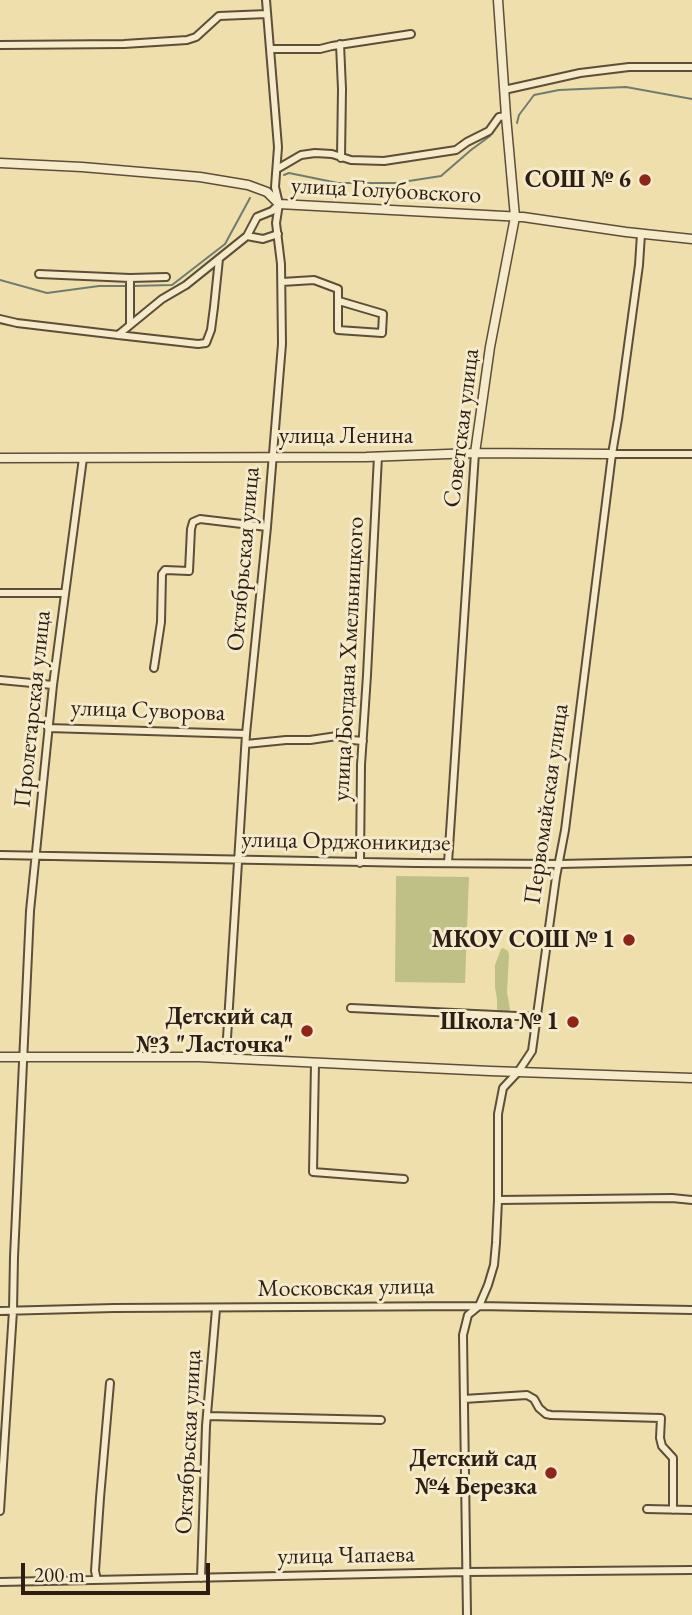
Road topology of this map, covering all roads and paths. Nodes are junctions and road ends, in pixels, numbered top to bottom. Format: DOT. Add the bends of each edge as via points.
graph roads {
  1 [pos="266,0"];
  2 [pos="498,0"];
  3 [pos="267,14"];
  4 [pos="411,34"];
  5 [pos="340,44"];
  6 [pos="0,45"];
  7 [pos="271,49"];
  8 [pos="692,67"];
  9 [pos="504,90"];
  10 [pos="506,116"];
  11 [pos="341,146"];
  12 [pos="332,154"];
  13 [pos="341,158"];
  14 [pos="0,163"];
  15 [pos="277,169"];
  16 [pos="279,204"];
  17 [pos="515,217"];
  18 [pos="278,234"];
  19 [pos="641,234"];
  20 [pos="247,236"];
  21 [pos="692,239"];
  22 [pos="219,259"];
  23 [pos="39,274"];
  24 [pos="130,278"];
  25 [pos="166,278"];
  26 [pos="282,282"];
  27 [pos="338,301"];
  28 [pos="0,318"];
  29 [pos="130,325"];
  30 [pos="118,335"];
  31 [pos="475,453"];
  32 [pos="612,454"];
  33 [pos="692,454"];
  34 [pos="273,456"];
  35 [pos="378,456"];
  36 [pos="0,458"];
  37 [pos="83,458"];
  38 [pos="267,527"];
  39 [pos="0,593"];
  40 [pos="65,593"];
  41 [pos="154,668"];
  42 [pos="0,680"];
  43 [pos="53,685"];
  44 [pos="48,728"];
  45 [pos="246,734"];
  46 [pos="363,741"];
  47 [pos="246,744"];
  48 [pos="0,855"];
  49 [pos="36,856"];
  50 [pos="238,859"];
  51 [pos="692,861"];
  52 [pos="360,863"];
  53 [pos="448,863"];
  54 [pos="559,864"];
  55 [pos="351,1008"];
  56 [pos="537,1017"];
  57 [pos="227,1038"];
  58 [pos="0,1057"];
  59 [pos="24,1057"];
  60 [pos="315,1063"];
  61 [pos="518,1072"];
  62 [pos="692,1078"];
  63 [pos="404,1179"];
  64 [pos="498,1199"];
  65 [pos="692,1200"];
  66 [pos="479,1306"];
  67 [pos="216,1309"];
  68 [pos="692,1310"];
  69 [pos="0,1311"];
  70 [pos="13,1311"];
  71 [pos="110,1383"];
  72 [pos="464,1399"];
  73 [pos="207,1416"];
  74 [pos="381,1420"];
  75 [pos="647,1508"];
  76 [pos="673,1510"];
  77 [pos="692,1510"];
  78 [pos="0,1511"];
  79 [pos="692,1570"];
  80 [pos="466,1572"];
  81 [pos="201,1578"];
  82 [pos="97,1580"];
  83 [pos="0,1582"];
  84 [pos="467,1615"];
  1 -- 3 [label="street, Октябрьская улица"];
  2 -- 9 [label="street, Советская улица"];
  3 -- 6 [label="street" via="219,16 187,40"];
  3 -- 7 [label="street, Октябрьская улица"];
  4 -- 5 [label="street"];
  5 -- 7 [label="street" via="320,49"];
  5 -- 11 [label="street"];
  7 -- 15 [label="street, Октябрьская улица"];
  8 -- 9 [label="street" via="629,67"];
  9 -- 10 [label="street, Советская улица"];
  10 -- 13 [label="street" via="456,150 384,161"];
  10 -- 17 [label="street, Советская улица"];
  11 -- 12 [label="street"];
  11 -- 13 [label="street"];
  12 -- 13 [label="street"];
  12 -- 15 [label="street" via="301,155"];
  14 -- 16 [label="street, улица Голубовского" via="200,177 248,185 267,192"];
  15 -- 16 [label="street, Октябрьская улица"];
  16 -- 17 [label="street, улица Голубовского"];
  16 -- 18 [label="street, Октябрьская улица"];
  16 -- 20 [label="street" via="257,217"];
  17 -- 19 [label="street, улица Голубовского"];
  17 -- 31 [label="street, Советская улица"];
  18 -- 20 [label="street" via="263,239"];
  18 -- 26 [label="street, Октябрьская улица"];
  19 -- 21 [label="street, улица Голубовского"];
  19 -- 32 [label="street, Первомайская улица"];
  20 -- 22 [label="street"];
  22 -- 29 [label="street"];
  22 -- 30 [label="street" via="206,342"];
  23 -- 24 [label="street"];
  24 -- 25 [label="street"];
  24 -- 29 [label="street"];
  26 -- 27 [label="street" via="314,280 338,289"];
  26 -- 34 [label="street, Октябрьская улица"];
  27 -- 27 [label="street" via="338,330 382,333 383,314"];
  28 -- 30 [label="street"];
  29 -- 30 [label="street"];
  31 -- 32 [label="street, улица Ленина"];
  31 -- 35 [label="street, улица Ленина"];
  31 -- 53 [label="street, Советская улица"];
  32 -- 33 [label="street, улица Ленина"];
  32 -- 54 [label="street, Первомайская улица"];
  34 -- 35 [label="street, улица Ленина"];
  34 -- 37 [label="street, улица Ленина"];
  34 -- 38 [label="street, Октябрьская улица"];
  35 -- 46 [label="street, улица Богдана Хмельницкого"];
  36 -- 37 [label="street, улица Ленина"];
  37 -- 40 [label="street, Пролетарская улица"];
  38 -- 41 [label="street" via="193,522 189,571 165,570 162,574"];
  38 -- 45 [label="street, Октябрьская улица"];
  39 -- 40 [label="street"];
  40 -- 43 [label="street, Пролетарская улица"];
  42 -- 43 [label="street"];
  43 -- 44 [label="street, Пролетарская улица"];
  44 -- 45 [label="street, улица Суворова"];
  44 -- 49 [label="street, Пролетарская улица"];
  45 -- 47 [label="street, Октябрьская улица"];
  46 -- 47 [label="street" via="337,736"];
  46 -- 52 [label="street, улица Богдана Хмельницкого"];
  47 -- 50 [label="street, Октябрьская улица"];
  48 -- 49 [label="street, улица Орджоникидзе"];
  49 -- 50 [label="street, улица Орджоникидзе"];
  49 -- 59 [label="street, Пролетарская улица"];
  50 -- 52 [label="street, улица Орджоникидзе"];
  50 -- 57 [label="street, Октябрьская улица"];
  51 -- 54 [label="street, улица Орджоникидзе"];
  52 -- 53 [label="street, улица Орджоникидзе"];
  53 -- 54 [label="street, улица Орджоникидзе"];
  54 -- 56 [label="street, Первомайская улица"];
  55 -- 56 [label="street"];
  56 -- 61 [label="street, Первомайская улица" via="532,1051"];
  58 -- 59 [label="street"];
  59 -- 60 [label="street"];
  59 -- 70 [label="street, Пролетарская улица"];
  60 -- 61 [label="street"];
  60 -- 63 [label="street" via="313,1172"];
  61 -- 62 [label="street"];
  61 -- 64 [label="street, Первомайская улица" via="503,1088 498,1114"];
  64 -- 65 [label="street"];
  64 -- 66 [label="street, Первомайская улица" via="494,1265"];
  66 -- 67 [label="street, Московская улица"];
  66 -- 68 [label="street, Московская улица"];
  66 -- 72 [label="street, Первомайская улица" via="468,1315 463,1335"];
  67 -- 70 [label="street, Московская улица"];
  67 -- 73 [label="street, Октябрьская улица"];
  69 -- 70 [label="street, Московская улица"];
  70 -- 78 [label="street, Пролетарская улица"];
  71 -- 82 [label="street"];
  72 -- 76 [label="street" via="527,1395 551,1415 661,1418 662,1446 673,1458"];
  72 -- 80 [label="street, Первомайская улица"];
  73 -- 74 [label="street"];
  73 -- 81 [label="street, Октябрьская улица"];
  75 -- 76 [label="street"];
  76 -- 77 [label="street"];
  79 -- 80 [label="street, улица Чапаева"];
  80 -- 81 [label="street, улица Чапаева"];
  80 -- 84 [label="street, Первомайская улица"];
  81 -- 82 [label="street, улица Чапаева"];
  82 -- 83 [label="street, улица Чапаева"];
}
